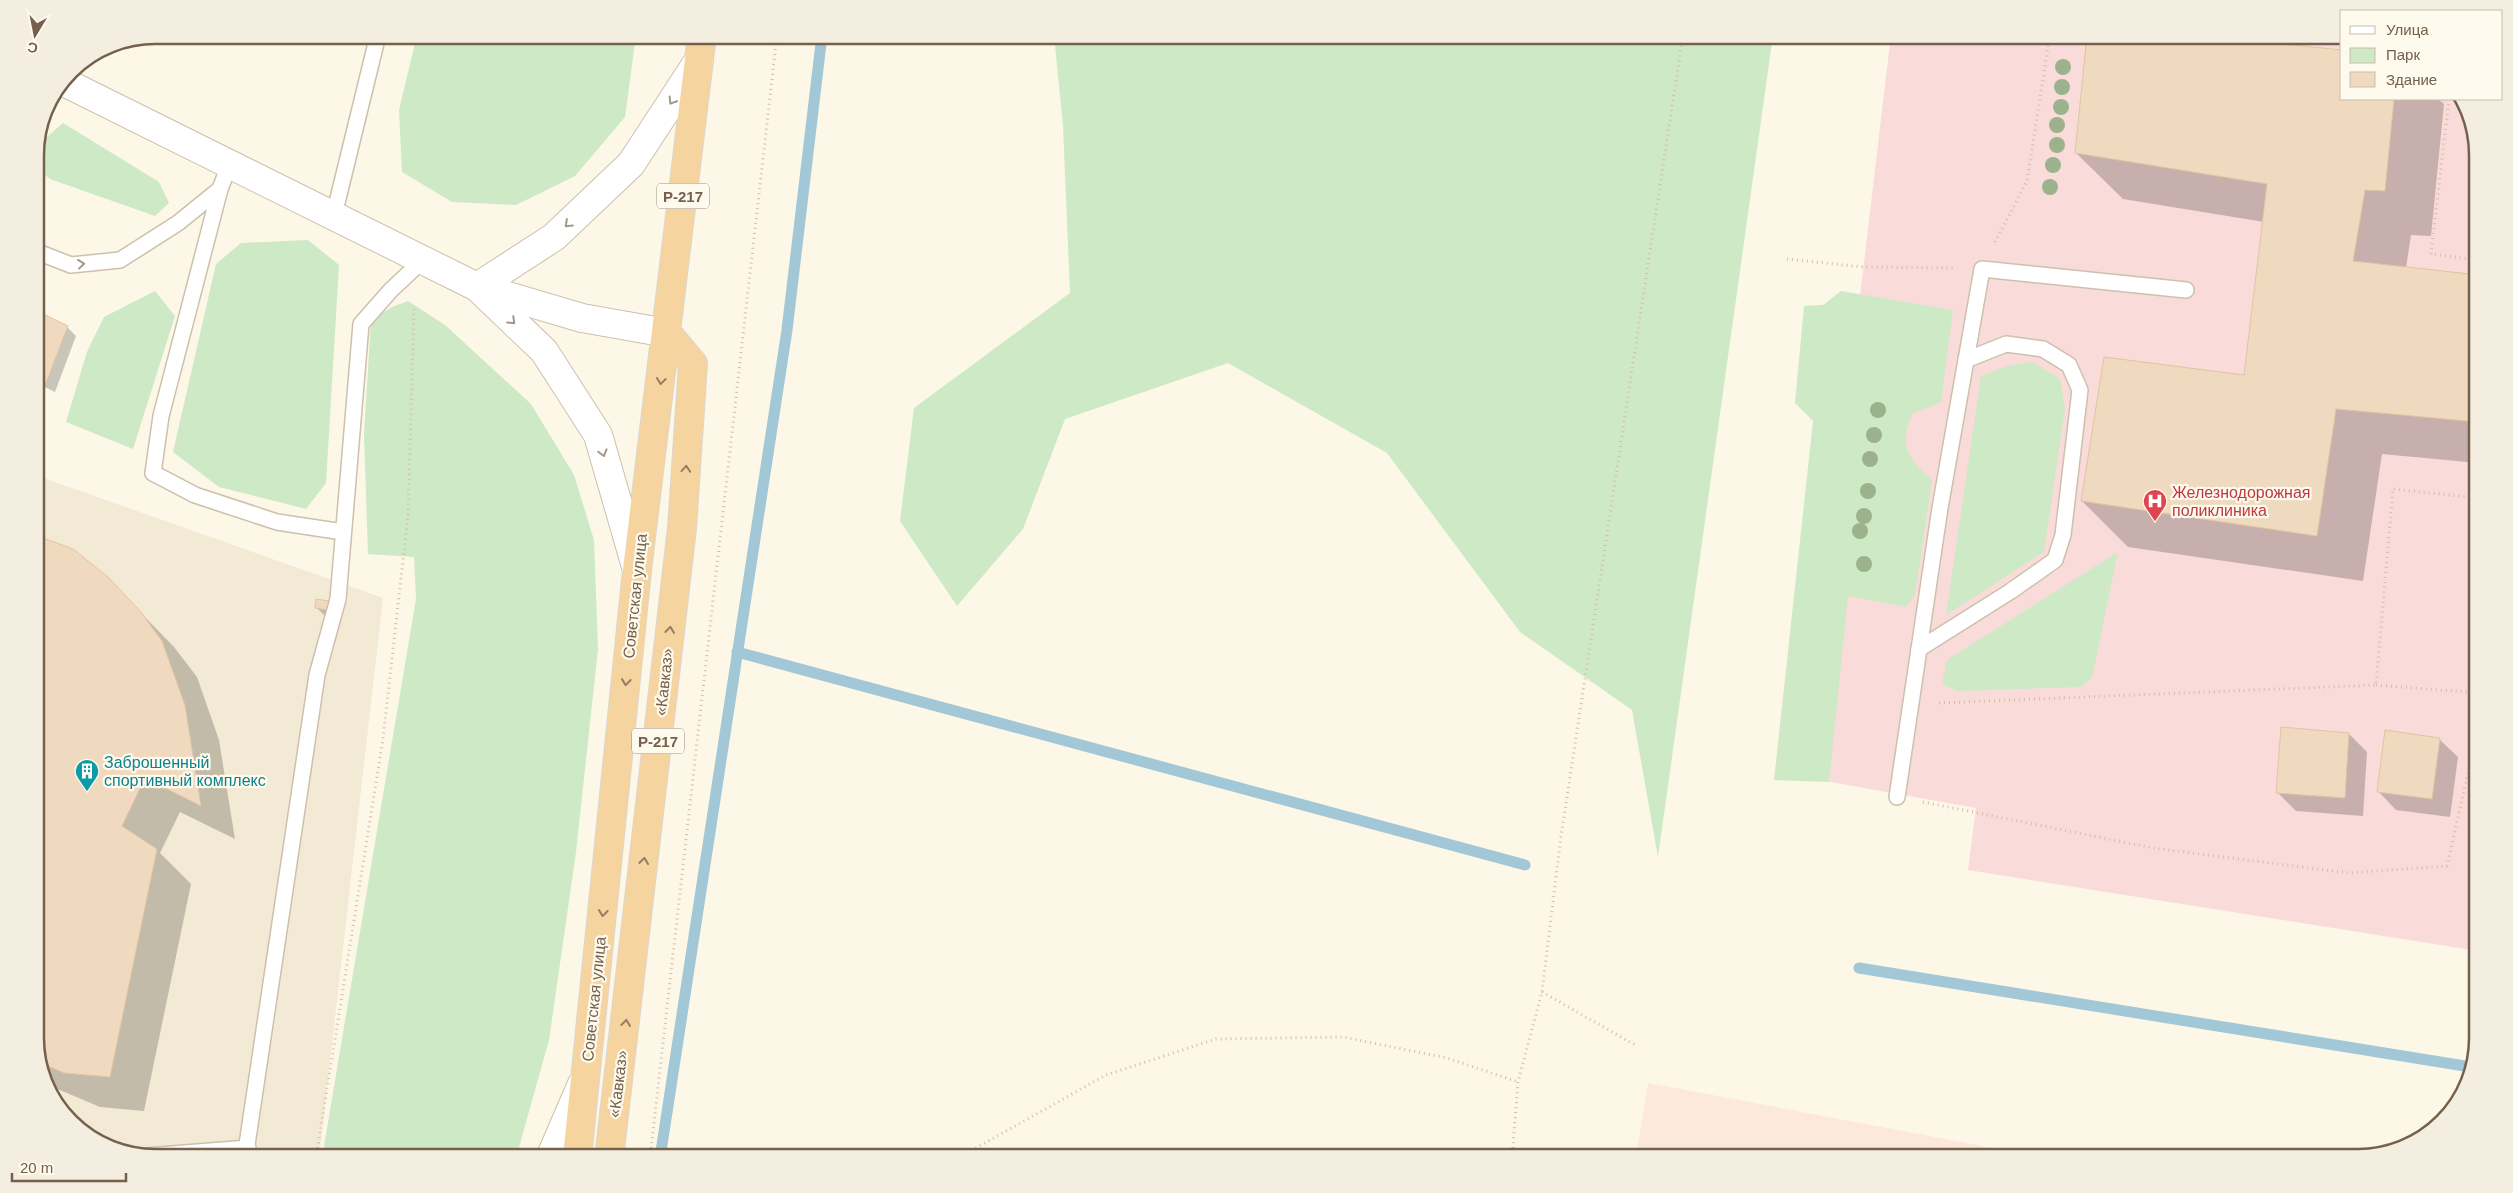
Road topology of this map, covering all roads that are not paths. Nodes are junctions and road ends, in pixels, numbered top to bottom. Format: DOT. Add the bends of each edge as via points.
graph roads {
  1 [pos="376,44"];
  2 [pos="700,47"];
  3 [pos="69,84"];
  4 [pos="230,163"];
  5 [pos="220,189"];
  6 [pos="334,215"];
  7 [pos="44,254"];
  8 [pos="423,260"];
  9 [pos="477,287"];
  10 [pos="2186,290"];
  11 [pos="667,333"];
  12 [pos="1966,360"];
  13 [pos="343,532"];
  14 [pos="637,570"];
  15 [pos="1919,649"];
  16 [pos="1897,797"];
  17 [pos="587,1071"];
  18 [pos="248,1149"];
  19 [pos="554,1149"];
  20 [pos="578,1149"];
  21 [pos="610,1149"];
  1 -- 6 [label="lane"];
  2 -- 9 [label="street, one-way" via="632,164 554,237"];
  2 -- 11 [label="highway, Советская улица / Р-217"];
  3 -- 4 [label="street"];
  4 -- 5 [label="lane"];
  4 -- 6 [label="street"];
  7 -- 5 [label="lane, one-way" via="71,265 120,260 178,223"];
  5 -- 13 [label="lane" via="161,416 153,473 195,495 277,522"];
  6 -- 8 [label="street"];
  8 -- 9 [label="street"];
  8 -- 13 [label="lane" via="361,324"];
  9 -- 11 [label="street" via="582,318"];
  9 -- 14 [label="street, one-way" via="544,351 598,434"];
  10 -- 12 [label="lane" via="1982,269"];
  11 -- 14 [label="highway, Советская улица / Р-217, one-way"];
  21 -- 11 [label="highway, «Кавказ» / Р-217, one-way" via="682,518 693,364"];
  12 -- 15 [label="lane"];
  12 -- 15 [label="lane" via="2006,344 2043,349 2070,365 2080,390 2063,535 2055,560"];
  13 -- 18 [label="lane" via="338,599 317,675"];
  14 -- 17 [label="highway, Советская улица / Р-217, one-way"];
  15 -- 16 [label="lane"];
  17 -- 19 [label="street"];
  17 -- 20 [label="highway, Советская улица / Р-217"];
}
